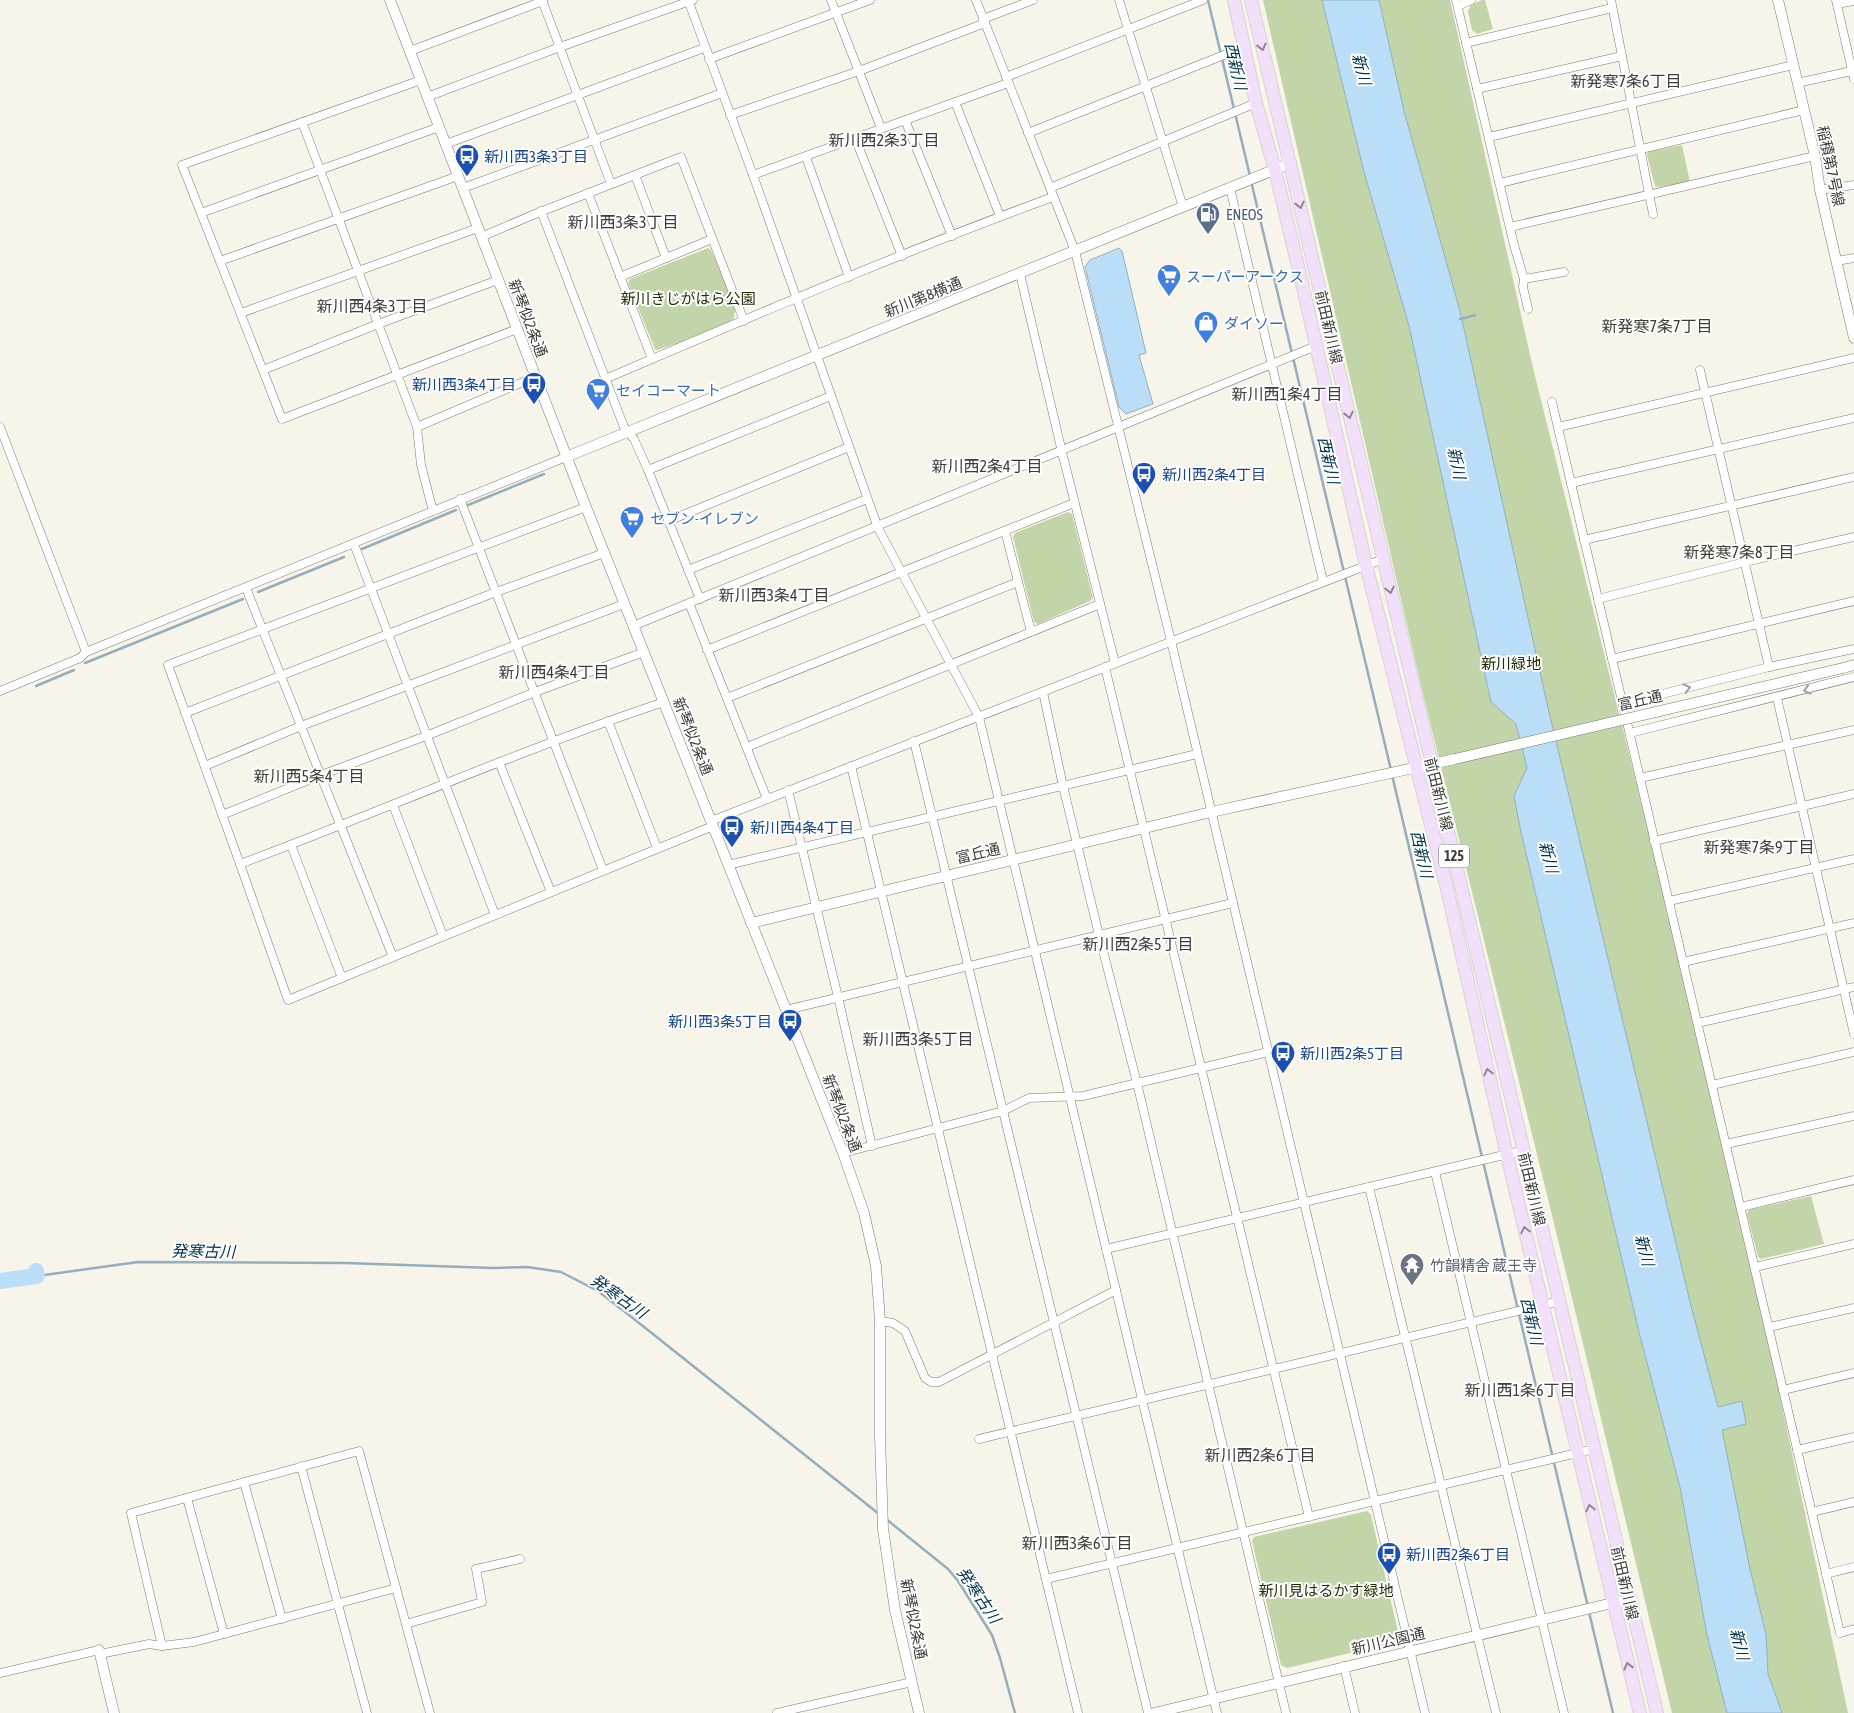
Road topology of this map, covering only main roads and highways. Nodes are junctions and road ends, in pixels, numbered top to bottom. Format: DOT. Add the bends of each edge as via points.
graph roads {
  1 [pos="1234,0"];
  2 [pos="1251,0"];
  3 [pos="1640,1713"];
  4 [pos="1657,1713"];
  3 -- 1 [label="main road, 前田新川線 / 125, one-way"];
  2 -- 4 [label="main road, 前田新川線 / 125, one-way"];
}
